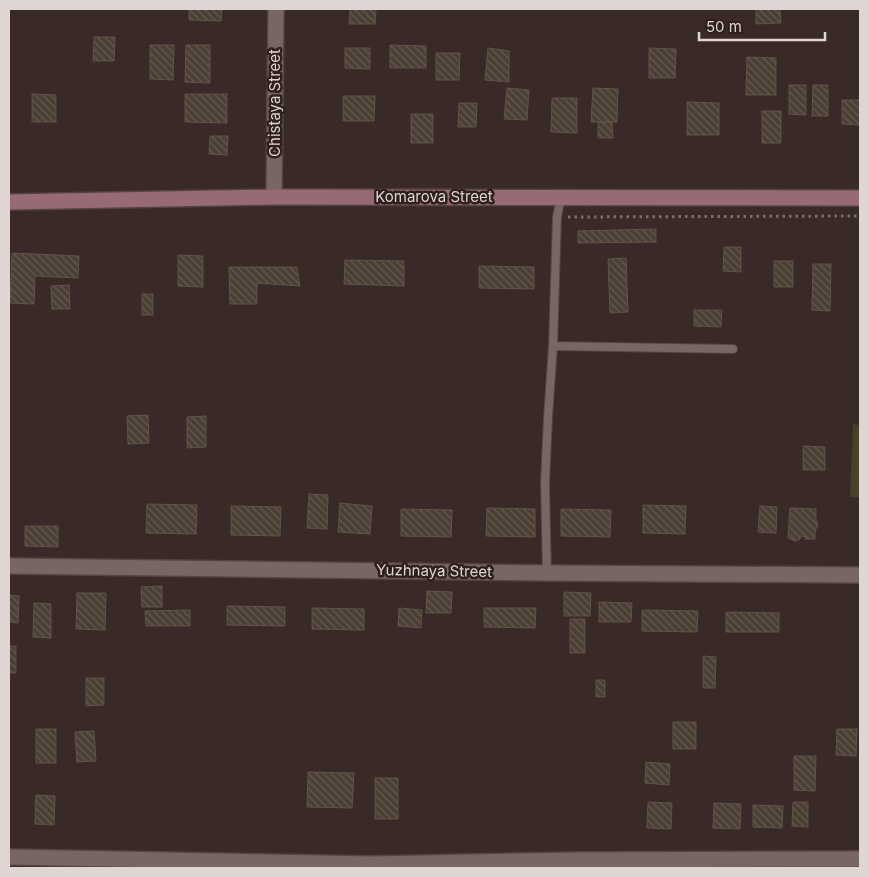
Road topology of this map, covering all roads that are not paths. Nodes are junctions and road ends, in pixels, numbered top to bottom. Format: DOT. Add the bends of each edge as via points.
graph roads {
  1 [pos="276,9"];
  2 [pos="274,197"];
  3 [pos="562,197"];
  4 [pos="860,198"];
  5 [pos="9,202"];
  6 [pos="553,346"];
  7 [pos="733,349"];
  8 [pos="9,566"];
  9 [pos="547,573"];
  10 [pos="860,575"];
  11 [pos="9,857"];
  12 [pos="860,860"];
  13 [pos="627,864"];
  1 -- 2 [label="street, Chistaya Street"];
  2 -- 3 [label="street, Komarova Street"];
  2 -- 5 [label="street, Komarova Street"];
  3 -- 4 [label="street, Komarova Street"];
  3 -- 6 [label="lane" via="557,217"];
  6 -- 7 [label="lane"];
  6 -- 9 [label="lane" via="546,484"];
  8 -- 9 [label="street, Yuzhnaya Street"];
  9 -- 10 [label="street, Yuzhnaya Street"];
  11 -- 13 [label="street" via="370,864"];
  12 -- 13 [label="street"];
}
